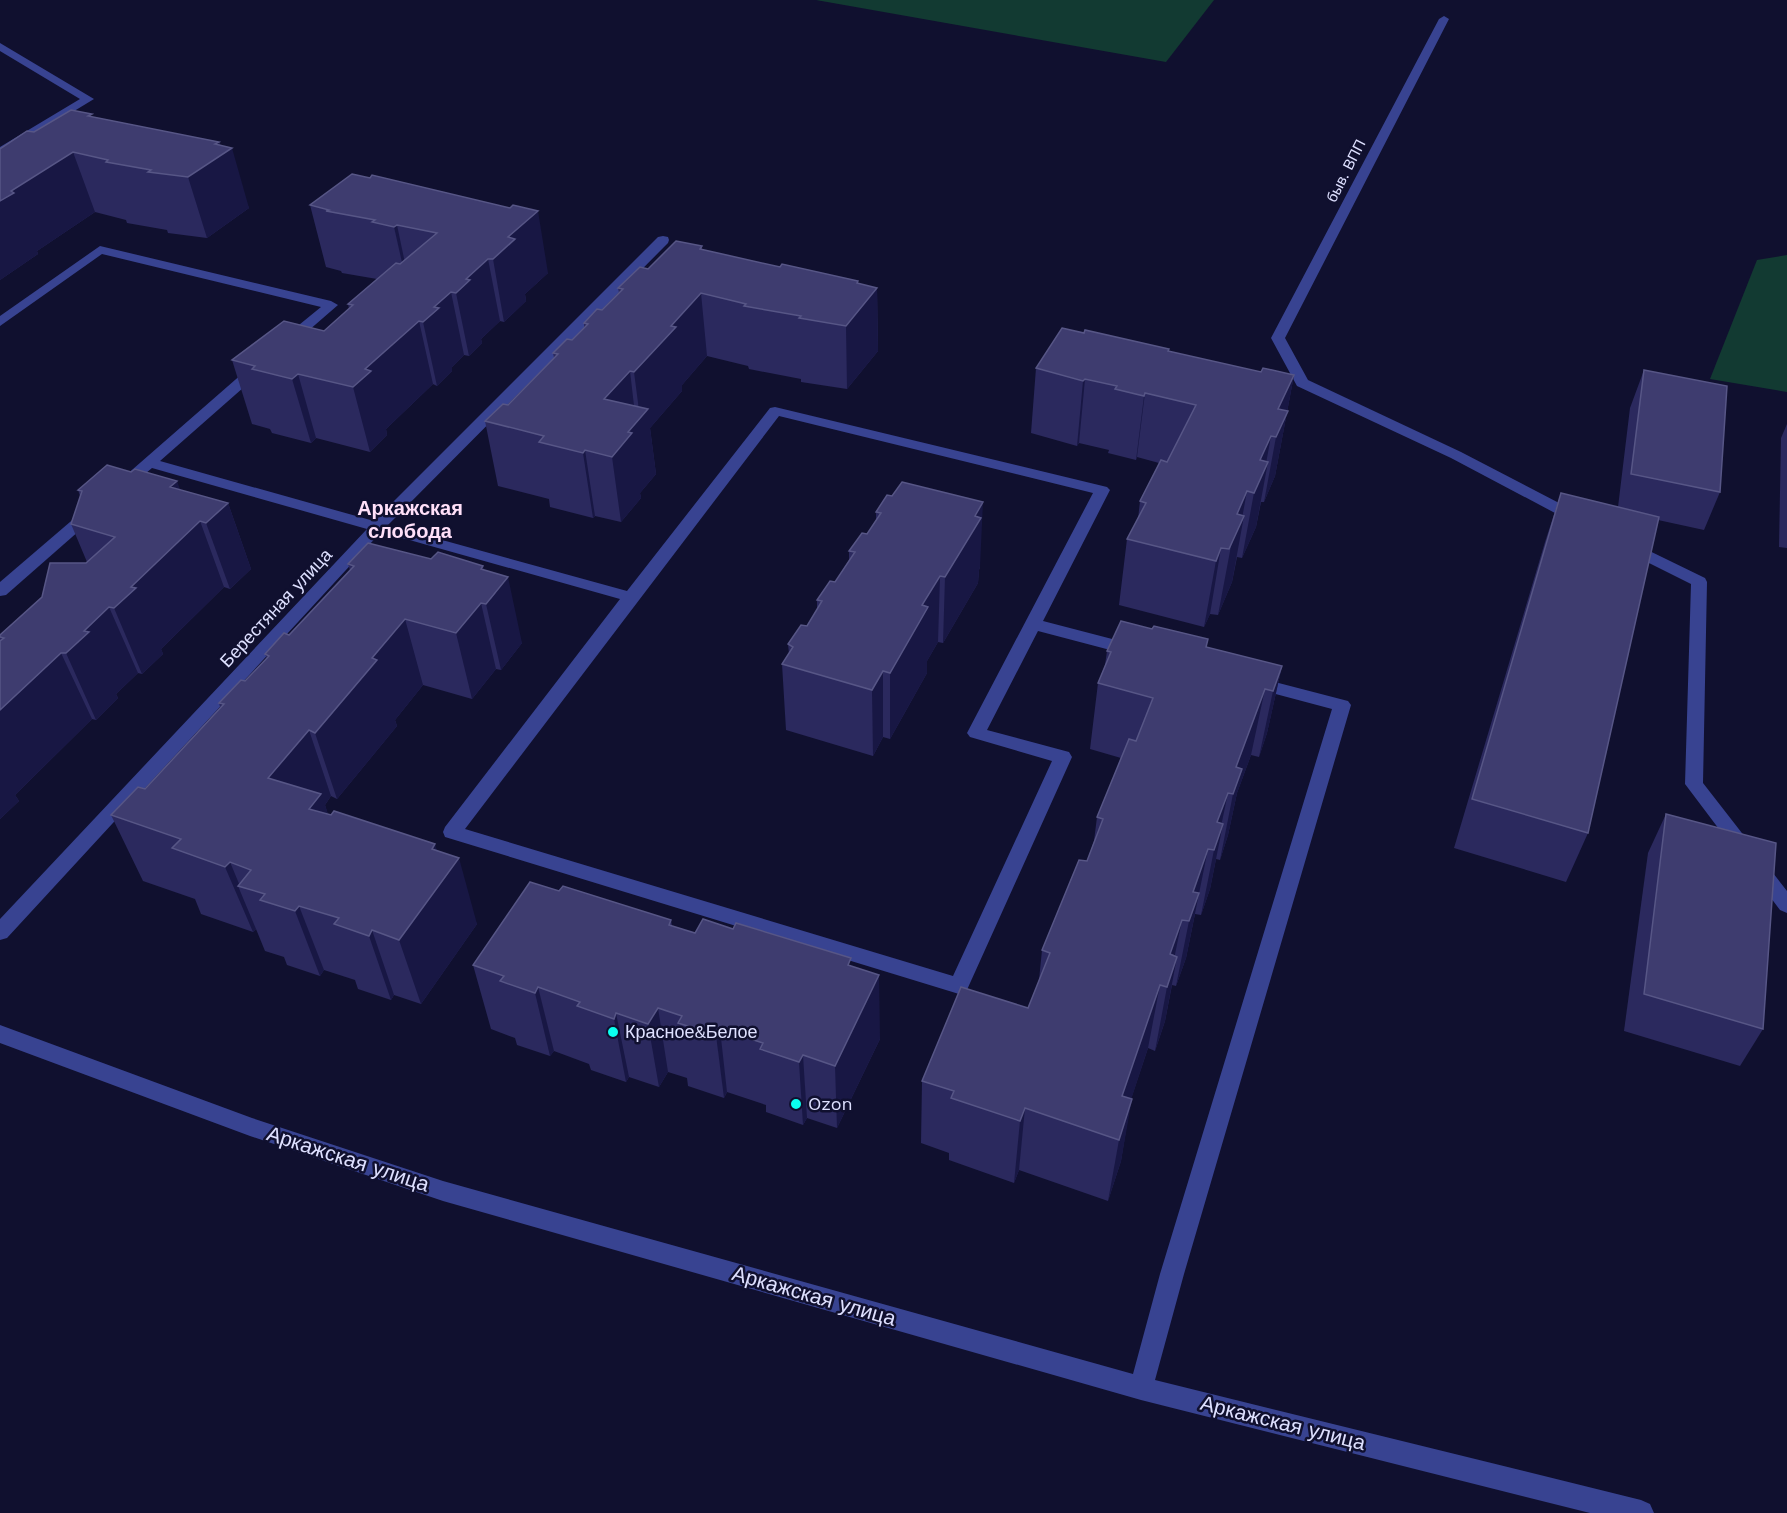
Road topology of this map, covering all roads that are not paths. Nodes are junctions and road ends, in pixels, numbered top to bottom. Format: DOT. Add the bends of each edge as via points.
graph roads {
  1 [pos="1444,19"];
  2 [pos="0,46"];
  3 [pos="0,152"];
  4 [pos="663,240"];
  5 [pos="0,322"];
  6 [pos="149,462"];
  7 [pos="377,527"];
  8 [pos="1593,527"];
  9 [pos="1614,538"];
  10 [pos="0,591"];
  11 [pos="631,597"];
  12 [pos="1033,624"];
  13 [pos="1148,654"];
  14 [pos="1239,678"];
  15 [pos="1787,905"];
  16 [pos="0,932"];
  17 [pos="0,1034"];
  18 [pos="1142,1388"];
  19 [pos="1641,1513"];
  1 -- 8 [label="street, быв. ВПП" via="1278,338 1302,383 1456,455"];
  2 -- 3 [label="street" via="88,99"];
  4 -- 7 [label="street, Берестяная улица"];
  5 -- 6 [label="street" via="100,250 331,304"];
  6 -- 7 [label="street"];
  6 -- 10 [label="street"];
  7 -- 11 [label="street"];
  7 -- 16 [label="street, Берестяная улица"];
  9 -- 15 [label="street" via="1699,582 1694,784"];
  11 -- 12 [label="street" via="775,411 1102,490"];
  11 -- 12 [label="street" via="452,832 959,986 1063,757 975,733"];
  12 -- 13 [label="street"];
  14 -- 18 [label="street" via="1342,705 1172,1274"];
  17 -- 18 [label="street, Аркажская улица" via="250,1127 444,1191"];
  18 -- 19 [label="street, Аркажская улица"];
}
